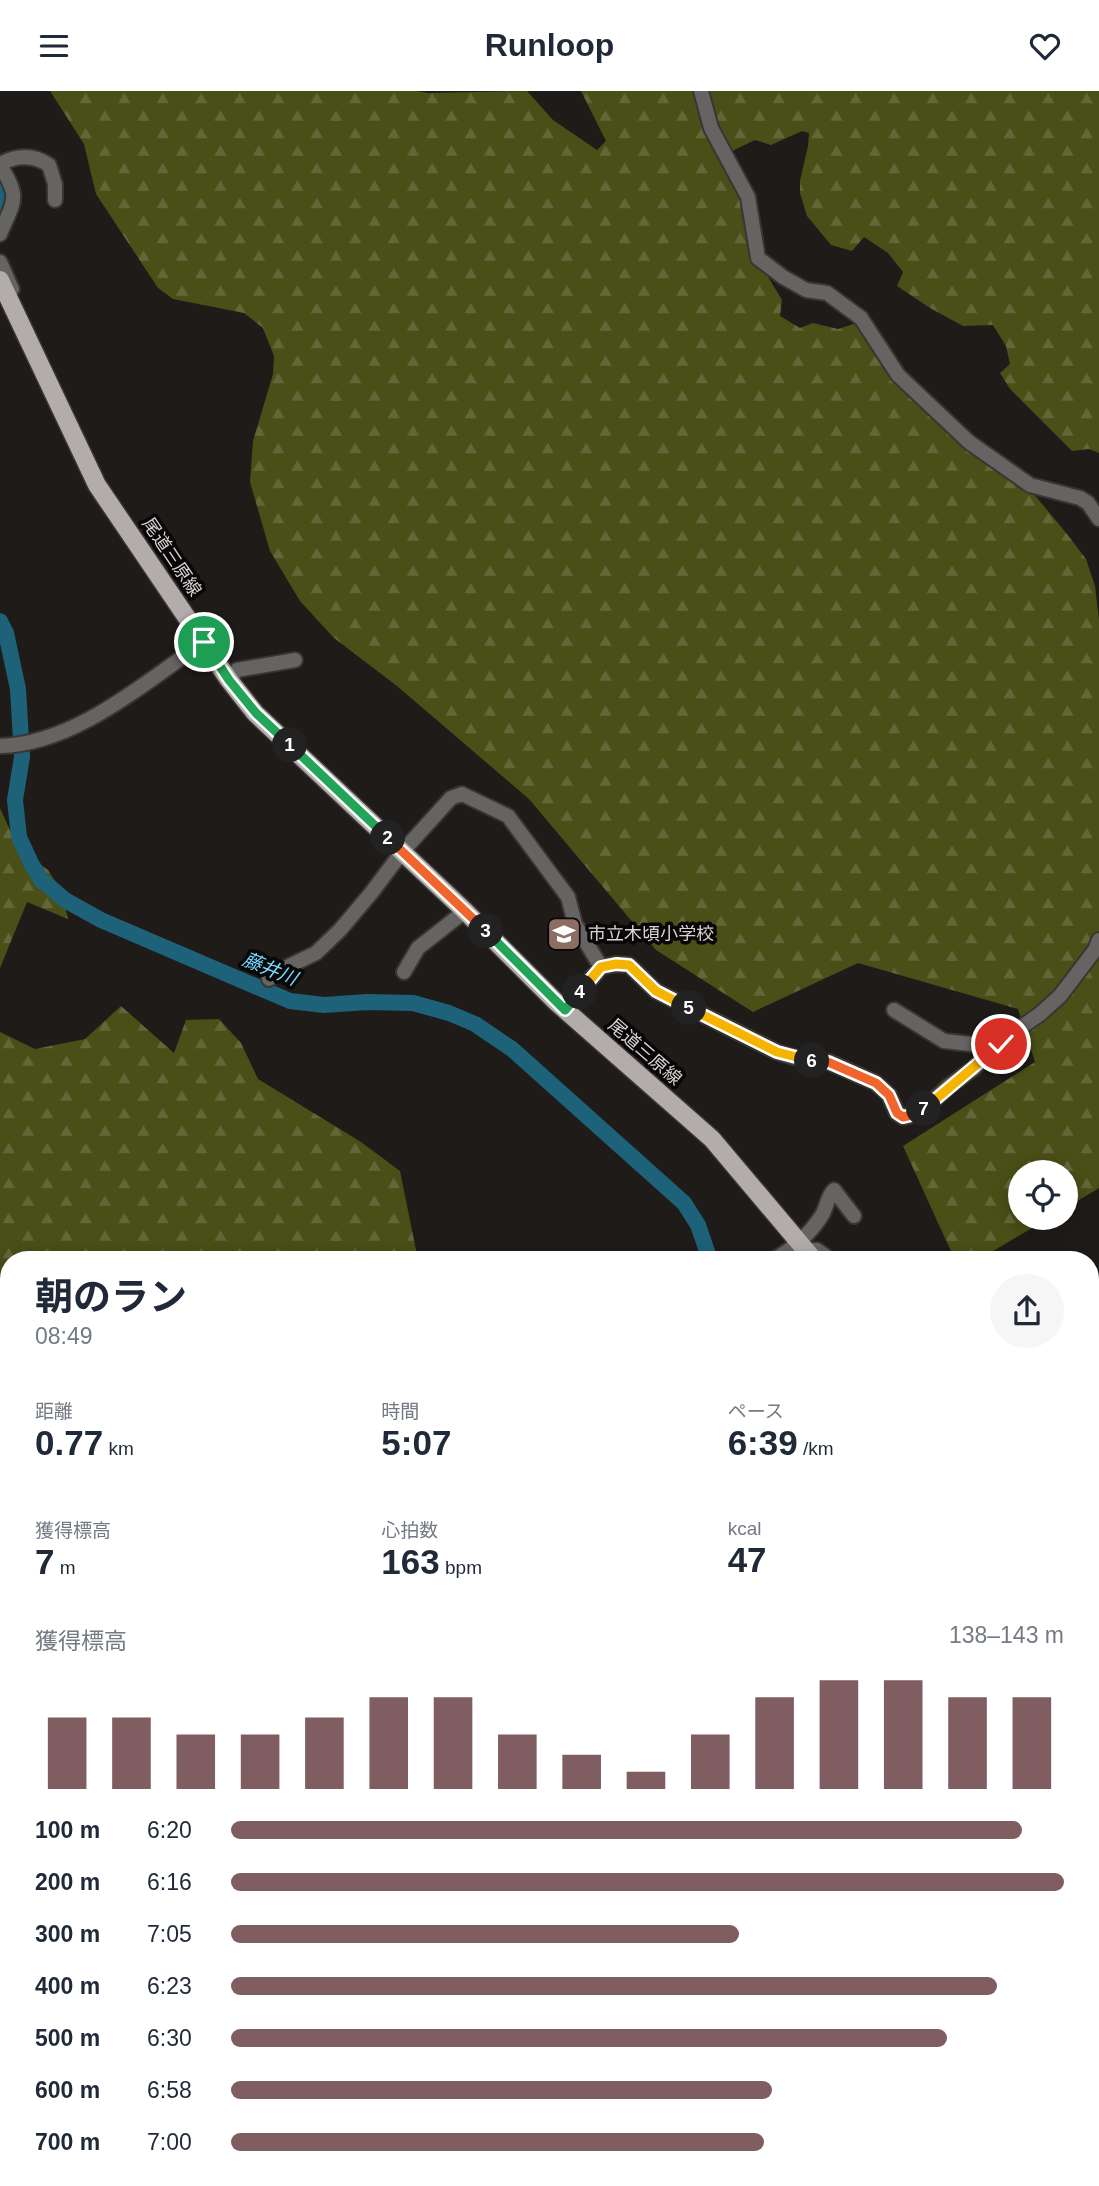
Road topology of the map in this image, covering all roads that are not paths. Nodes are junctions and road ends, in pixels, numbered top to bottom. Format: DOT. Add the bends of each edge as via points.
graph roads {
  1 [pos="701,91"];
  2 [pos="0,165"];
  3 [pos="55,200"];
  4 [pos="0,233"];
  5 [pos="0,262"];
  6 [pos="0,280"];
  7 [pos="36,356"];
  8 [pos="1099,519"];
  9 [pos="204,642"];
  10 [pos="295,660"];
  11 [pos="229,680"];
  12 [pos="0,746"];
  13 [pos="402,852"];
  14 [pos="465,911"];
  15 [pos="1099,940"];
  16 [pos="601,967"];
  17 [pos="404,972"];
  18 [pos="269,979"];
  19 [pos="565,1010"];
  20 [pos="894,1010"];
  21 [pos="1000,1042"];
  22 [pos="854,1216"];
  23 [pos="806,1250"];
  1 -- 8 [label="street" via="711,128 748,197 758,258 806,290 827,293 861,318 898,375 969,442 1030,485 1080,498"];
  2 -- 3 [label="street" via="24,156 39,158 49,165"];
  2 -- 4 [label="street" via="15,194"];
  5 -- 7 [label="street" via="41,349"];
  6 -- 7 [label="main road, 尾道三原線"];
  7 -- 9 [label="main road, 尾道三原線" via="97,485"];
  9 -- 11 [label="main road, 尾道三原線"];
  9 -- 12 [label="street" via="78,726 38,741"];
  10 -- 11 [label="street" via="237,670"];
  11 -- 13 [label="main road, 尾道三原線" via="256,713"];
  13 -- 14 [label="main road, 尾道三原線"];
  13 -- 16 [label="street" via="451,799 462,794 508,816 568,897 575,924"];
  13 -- 18 [label="street" via="332,938 316,953"];
  14 -- 17 [label="street" via="418,948"];
  14 -- 19 [label="main road, 尾道三原線"];
  15 -- 21 [label="street" via="1060,996"];
  16 -- 19 [label="street"];
  16 -- 21 [label="street" via="629,965 656,991 777,1052 828,1062 876,1083 903,1117 920,1113"];
  19 -- 23 [label="main road, 尾道三原線" via="712,1139"];
  20 -- 21 [label="street" via="944,1041"];
  22 -- 23 [label="street" via="834,1190"];
}
